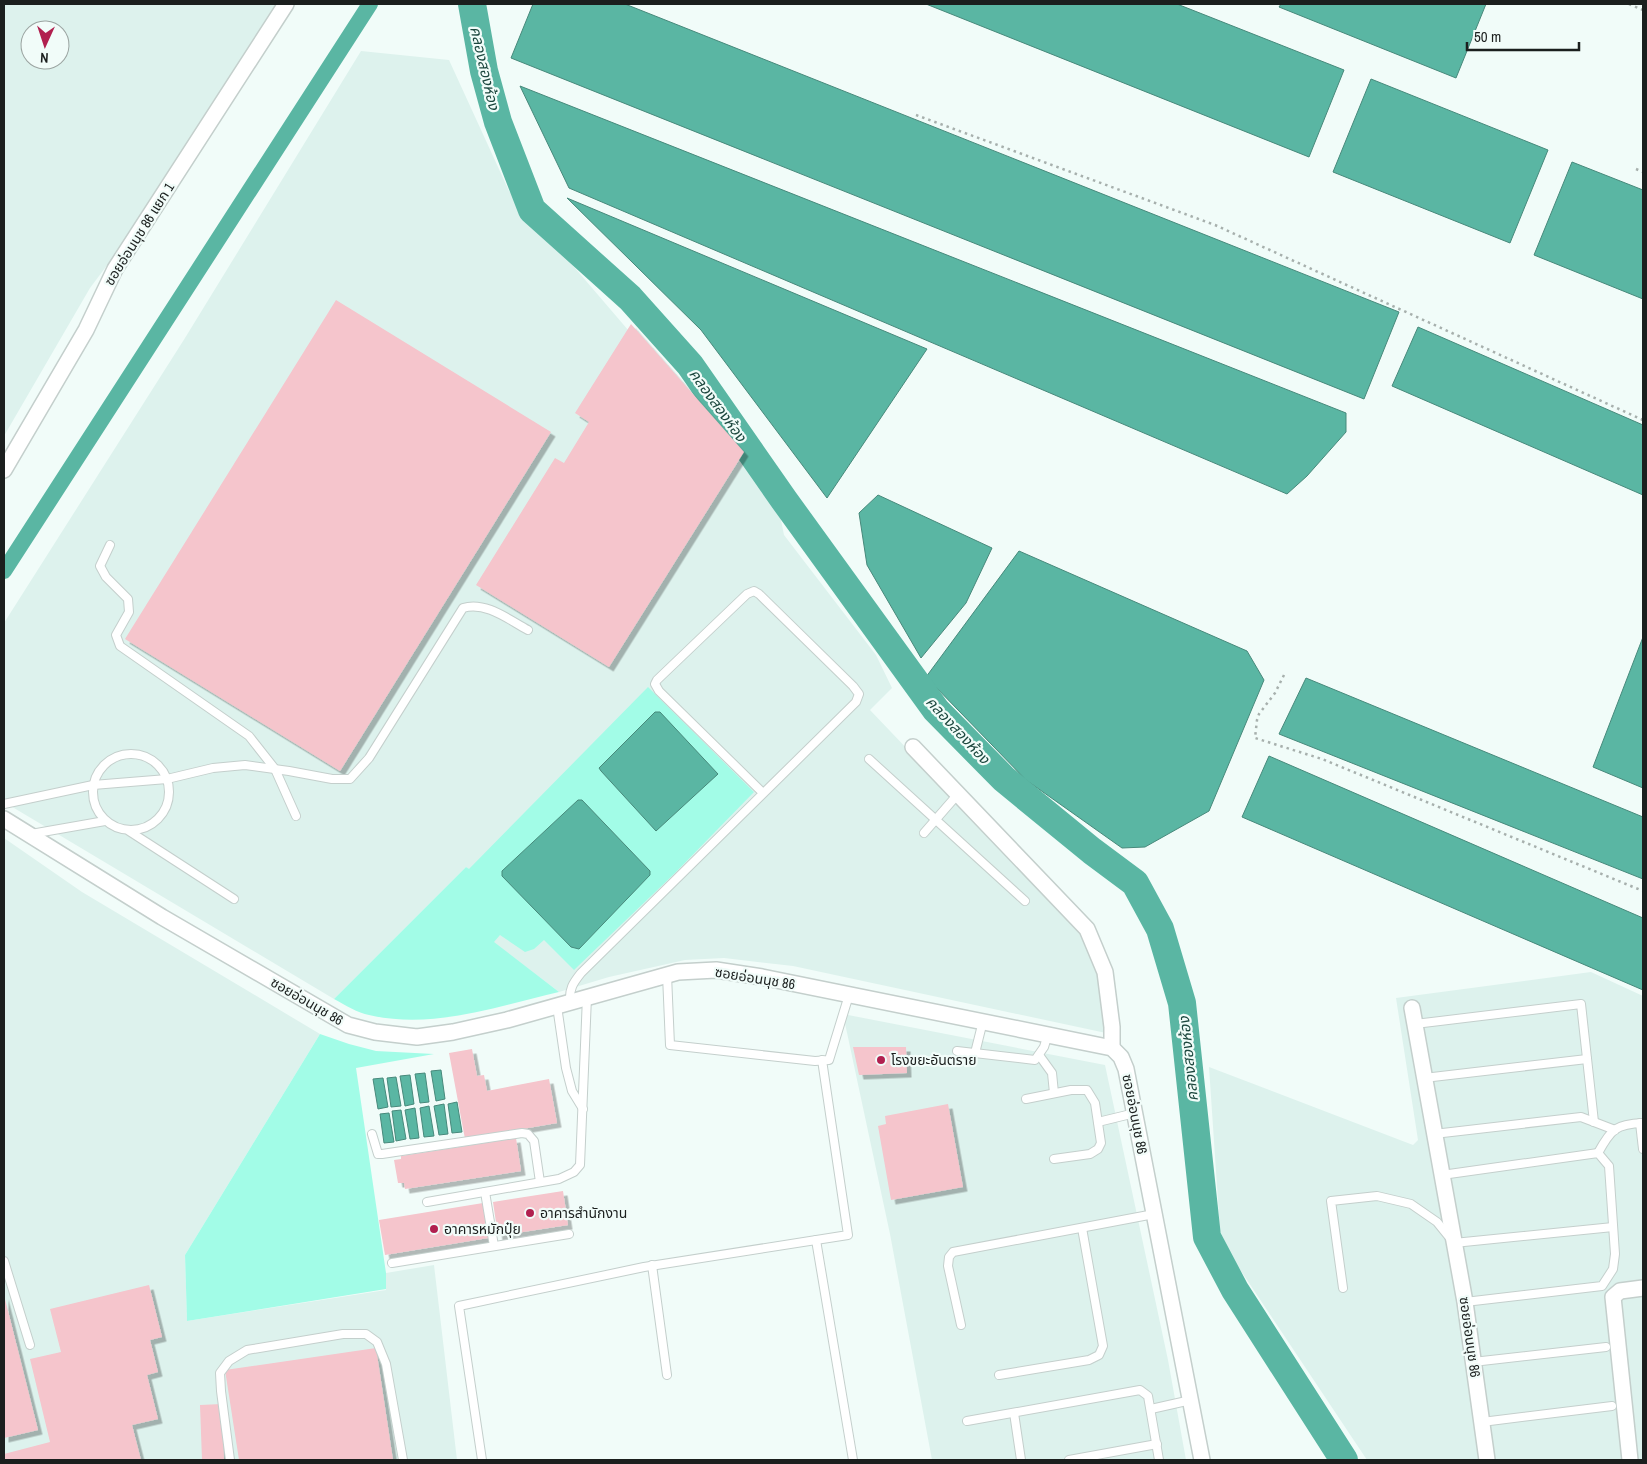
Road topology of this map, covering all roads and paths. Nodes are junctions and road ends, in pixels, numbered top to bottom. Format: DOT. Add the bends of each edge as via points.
graph roads {
  1 [pos="286,4"];
  2 [pos="1630,4"];
  3 [pos="1643,10"];
  4 [pos="916,115"];
  5 [pos="1636,169"];
  6 [pos="1643,172"];
  7 [pos="1643,420"];
  8 [pos="4,470"];
  9 [pos="110,545"];
  10 [pos="528,630"];
  11 [pos="1284,675"];
  12 [pos="912,747"];
  13 [pos="868,760"];
  14 [pos="275,769"];
  15 [pos="167,779"];
  16 [pos="93,785"];
  17 [pos="764,793"];
  18 [pos="958,794"];
  19 [pos="4,804"];
  20 [pos="296,816"];
  21 [pos="935,820"];
  22 [pos="105,821"];
  23 [pos="5,823"];
  24 [pos="128,831"];
  25 [pos="924,833"];
  26 [pos="29,835"];
  27 [pos="1643,891"];
  28 [pos="234,899"];
  29 [pos="1025,901"];
  30 [pos="667,975"];
  31 [pos="849,995"];
  32 [pos="587,997"];
  33 [pos="564,1004"];
  34 [pos="1412,1008"];
  35 [pos="983,1021"];
  36 [pos="1415,1024"];
  37 [pos="1048,1034"];
  38 [pos="1112,1048"];
  39 [pos="957,1051"];
  40 [pos="975,1053"];
  41 [pos="1039,1055"];
  42 [pos="822,1060"];
  43 [pos="1587,1060"];
  44 [pos="1424,1078"];
  45 [pos="1054,1093"];
  46 [pos="1026,1099"];
  47 [pos="583,1109"];
  48 [pos="1135,1113"];
  49 [pos="1098,1122"];
  50 [pos="1594,1122"];
  51 [pos="1642,1123"];
  52 [pos="1615,1130"];
  53 [pos="372,1134"];
  54 [pos="1434,1134"];
  55 [pos="1643,1149"];
  56 [pos="1598,1153"];
  57 [pos="1054,1159"];
  58 [pos="1442,1175"];
  59 [pos="540,1182"];
  60 [pos="485,1192"];
  61 [pos="427,1202"];
  62 [pos="1154,1214"];
  63 [pos="1613,1227"];
  64 [pos="1082,1228"];
  65 [pos="569,1234"];
  66 [pos="816,1240"];
  67 [pos="1454,1243"];
  68 [pos="494,1246"];
  69 [pos="4,1262"];
  70 [pos="392,1263"];
  71 [pos="652,1265"];
  72 [pos="1343,1288"];
  73 [pos="1643,1288"];
  74 [pos="1465,1302"];
  75 [pos="961,1325"];
  76 [pos="30,1345"];
  77 [pos="1606,1347"];
  78 [pos="1473,1362"];
  79 [pos="668,1376"];
  80 [pos="999,1376"];
  81 [pos="1191,1400"];
  82 [pos="1612,1406"];
  83 [pos="1151,1408"];
  84 [pos="1014,1413"];
  85 [pos="967,1421"];
  86 [pos="1482,1422"];
  87 [pos="1156,1444"];
  88 [pos="230,1460"];
  89 [pos="403,1460"];
  90 [pos="482,1460"];
  91 [pos="853,1460"];
  92 [pos="1021,1460"];
  93 [pos="1069,1460"];
  94 [pos="1159,1460"];
  95 [pos="1202,1460"];
  96 [pos="1487,1460"];
  97 [pos="1630,1460"];
  1 -- 8 [label="street, ซอยอ่อนนุช 86 แยก 1" via="115,269 86,330"];
  2 -- 3 [label="path"];
  4 -- 7 [label="path" via="1215,225"];
  5 -- 6 [label="path"];
  9 -- 14 [label="lane" via="100,566 106,577 128,599 128,612 116,635 120,646 249,736"];
  10 -- 14 [label="lane" via="489,608 463,608 368,758 350,779 332,780"];
  11 -- 27 [label="path" via="1259,714 1255,738 1322,759"];
  12 -- 18 [label="street"];
  13 -- 21 [label="lane"];
  14 -- 15 [label="lane" via="245,765 213,768"];
  14 -- 20 [label="lane"];
  15 -- 16 [label="lane"];
  15 -- 16 [label="lane" via="152,760 128,754 105,764"];
  15 -- 24 [label="lane" via="170,791 163,815 142,830"];
  16 -- 19 [label="lane"];
  16 -- 22 [label="lane" via="97,811"];
  17 -- 17 [label="lane" via="655,684 747,594 754,591 859,694 856,702"];
  17 -- 33 [label="lane" via="581,973"];
  18 -- 21 [label="lane"];
  18 -- 38 [label="street" via="1087,929 1105,972"];
  21 -- 25 [label="lane"];
  21 -- 29 [label="lane"];
  22 -- 24 [label="lane"];
  22 -- 26 [label="lane"];
  23 -- 26 [label="street, ซอยอ่อนนุช 86"];
  24 -- 28 [label="lane"];
  26 -- 33 [label="street, ซอยอ่อนนุช 86" via="348,1025 375,1032 417,1036 453,1032"];
  30 -- 31 [label="street, ซอยอ่อนนุช 86" via="716,970"];
  30 -- 32 [label="street, ซอยอ่อนนุช 86"];
  30 -- 42 [label="lane" via="670,1045"];
  31 -- 35 [label="street, ซอยอ่อนนุช 86"];
  31 -- 42 [label="lane" via="829,1060"];
  32 -- 33 [label="street, ซอยอ่อนนุช 86"];
  32 -- 47 [label="lane"];
  33 -- 47 [label="lane" via="566,1068 572,1092"];
  34 -- 36 [label="street, ซอยอ่อนนุช 86"];
  35 -- 37 [label="street, ซอยอ่อนนุช 86"];
  35 -- 40 [label="lane"];
  36 -- 43 [label="lane" via="1581,1004"];
  36 -- 44 [label="street, ซอยอ่อนนุช 86"];
  37 -- 38 [label="street, ซอยอ่อนนุช 86"];
  37 -- 41 [label="lane"];
  38 -- 48 [label="street, ซอยอ่อนนุช 86" via="1126,1069"];
  39 -- 40 [label="lane"];
  40 -- 41 [label="lane" via="1035,1060"];
  41 -- 45 [label="lane" via="1052,1072"];
  42 -- 66 [label="lane" via="848,1235"];
  43 -- 44 [label="lane"];
  43 -- 50 [label="lane"];
  44 -- 54 [label="street, ซอยอ่อนนุช 86"];
  45 -- 46 [label="lane"];
  45 -- 49 [label="lane" via="1087,1090 1095,1103"];
  47 -- 59 [label="lane" via="580,1165 568,1176"];
  48 -- 49 [label="lane"];
  48 -- 62 [label="street, ซอยอ่อนนุช 86"];
  49 -- 57 [label="lane" via="1101,1143 1098,1149 1090,1154"];
  50 -- 52 [label="lane"];
  50 -- 54 [label="lane" via="1581,1117"];
  51 -- 52 [label="lane" via="1624,1124"];
  51 -- 55 [label="lane"];
  52 -- 56 [label="lane" via="1607,1136"];
  53 -- 59 [label="lane" via="378,1154 528,1134 534,1141"];
  54 -- 58 [label="street, ซอยอ่อนนุช 86"];
  56 -- 58 [label="lane"];
  56 -- 63 [label="lane" via="1609,1166"];
  58 -- 67 [label="street, ซอยอ่อนนุช 86"];
  59 -- 60 [label="lane"];
  60 -- 61 [label="lane"];
  60 -- 68 [label="lane"];
  62 -- 64 [label="lane"];
  62 -- 81 [label="street, ซอยอ่อนนุช 86"];
  63 -- 67 [label="lane"];
  63 -- 74 [label="lane" via="1613,1269 1602,1286"];
  64 -- 75 [label="lane" via="953,1252 948,1266"];
  64 -- 80 [label="lane" via="1102,1346 1099,1355 1089,1360"];
  65 -- 68 [label="lane"];
  66 -- 71 [label="lane"];
  66 -- 91 [label="lane"];
  67 -- 72 [label="lane" via="1437,1222 1411,1204 1377,1196 1331,1201"];
  67 -- 74 [label="street, ซอยอ่อนนุช 86"];
  68 -- 70 [label="lane"];
  69 -- 76 [label="lane"];
  71 -- 79 [label="lane"];
  71 -- 90 [label="lane" via="460,1306"];
  73 -- 97 [label="street" via="1620,1291 1613,1297"];
  74 -- 78 [label="street, ซอยอ่อนนุช 86"];
  77 -- 78 [label="lane"];
  78 -- 86 [label="street, ซอยอ่อนนุช 86"];
  81 -- 83 [label="lane"];
  81 -- 95 [label="street, ซอยอ่อนนุช 86"];
  82 -- 86 [label="lane"];
  83 -- 84 [label="lane" via="1148,1396 1140,1390"];
  83 -- 87 [label="lane"];
  84 -- 85 [label="lane"];
  84 -- 92 [label="lane"];
  86 -- 96 [label="street, ซอยอ่อนนุช 86"];
  87 -- 93 [label="lane"];
  87 -- 94 [label="lane"];
  88 -- 89 [label="lane" via="220,1373 229,1361 247,1350 344,1334 366,1334 377,1342 386,1364"];
}
